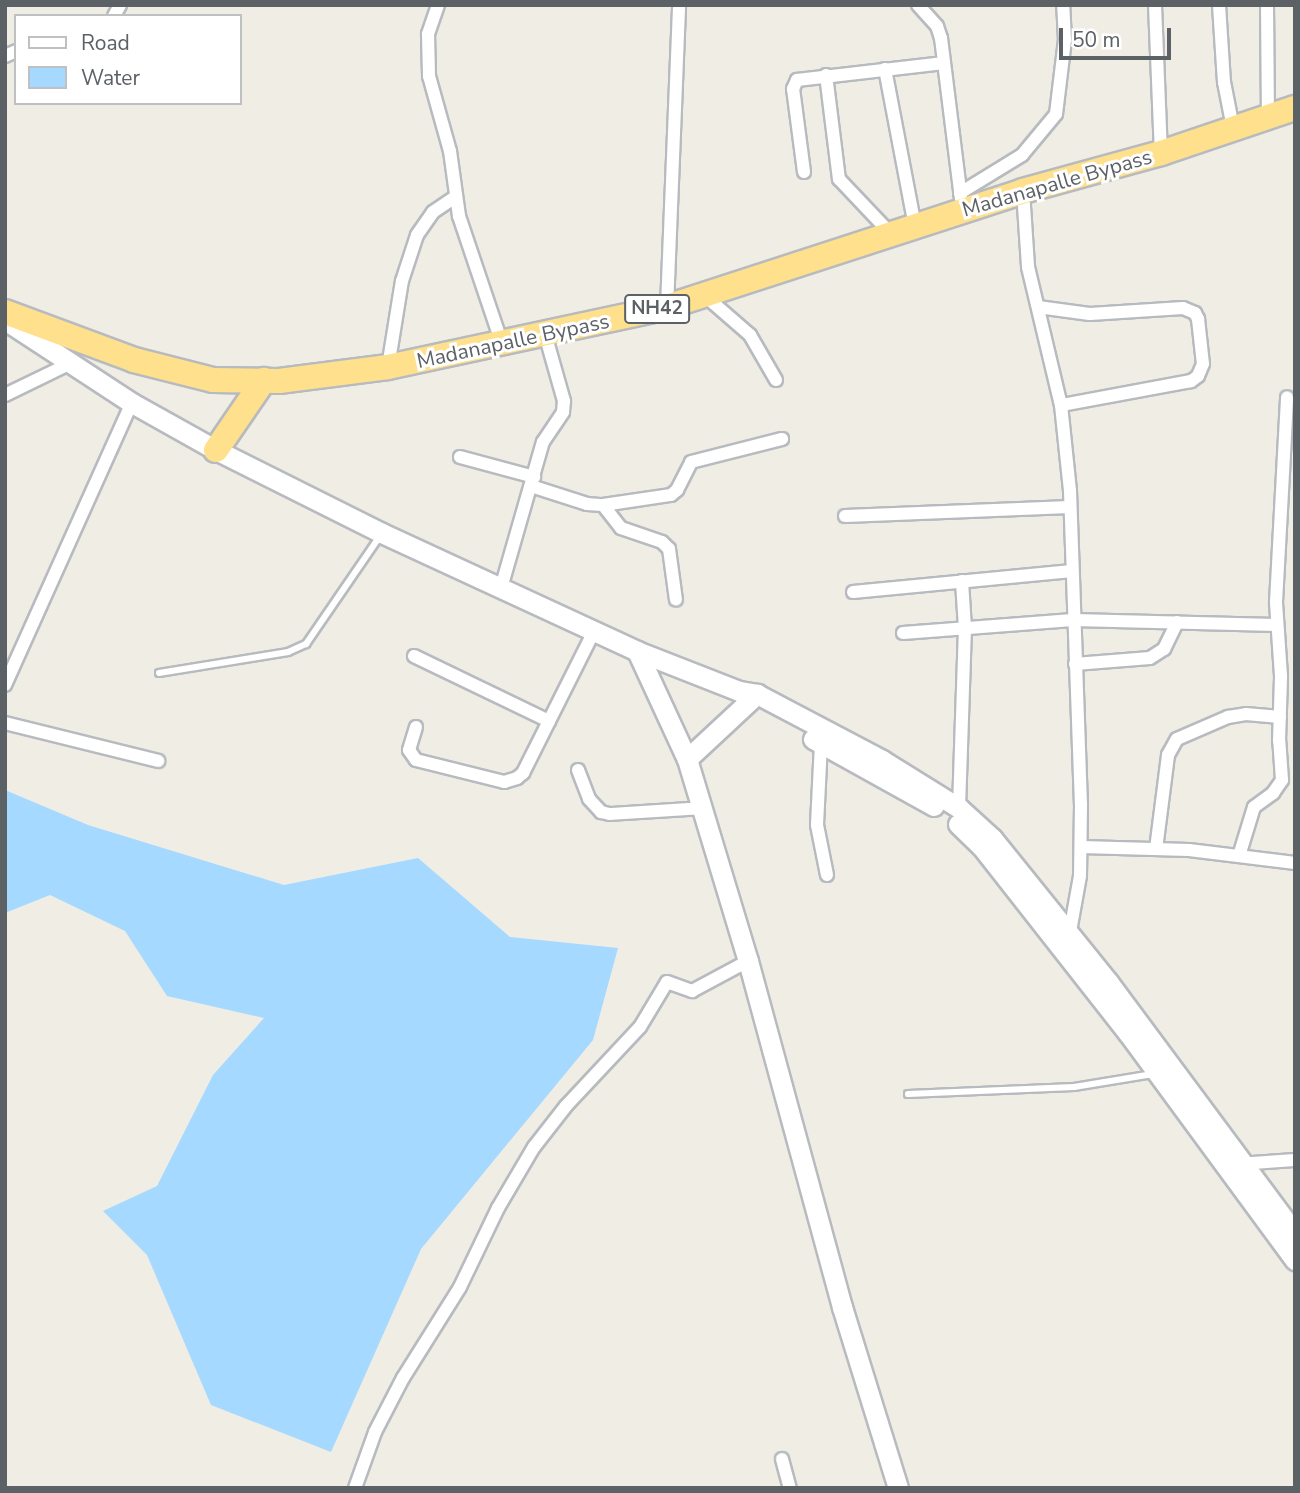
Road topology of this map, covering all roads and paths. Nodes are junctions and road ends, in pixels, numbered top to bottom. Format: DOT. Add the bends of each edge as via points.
graph roads {
  1 [pos="438,5"];
  2 [pos="679,5"];
  3 [pos="918,5"];
  4 [pos="1063,5"];
  5 [pos="1155,5"];
  6 [pos="1219,5"];
  7 [pos="1267,5"];
  8 [pos="944,63"];
  9 [pos="885,69"];
  10 [pos="826,75"];
  11 [pos="1295,108"];
  12 [pos="1268,116"];
  13 [pos="1233,128"];
  14 [pos="1161,153"];
  15 [pos="804,172"];
  16 [pos="1023,191"];
  17 [pos="454,198"];
  18 [pos="962,202"];
  19 [pos="915,226"];
  20 [pos="891,234"];
  21 [pos="704,295"];
  22 [pos="667,307"];
  23 [pos="1038,307"];
  24 [pos="5,313"];
  25 [pos="5,320"];
  26 [pos="545,334"];
  27 [pos="502,344"];
  28 [pos="71,363"];
  29 [pos="388,367"];
  30 [pos="264,380"];
  31 [pos="776,380"];
  32 [pos="5,395"];
  33 [pos="1287,397"];
  34 [pos="132,403"];
  35 [pos="1061,405"];
  36 [pos="782,439"];
  37 [pos="216,450"];
  38 [pos="460,457"];
  39 [pos="532,481"];
  40 [pos="603,505"];
  41 [pos="1070,507"];
  42 [pos="845,516"];
  43 [pos="382,533"];
  44 [pos="1072,571"];
  45 [pos="962,581"];
  46 [pos="501,588"];
  47 [pos="853,592"];
  48 [pos="676,600"];
  49 [pos="1073,620"];
  50 [pos="1177,622"];
  51 [pos="1277,625"];
  52 [pos="965,628"];
  53 [pos="594,631"];
  54 [pos="902,633"];
  55 [pos="638,651"];
  56 [pos="414,656"];
  57 [pos="1075,664"];
  58 [pos="159,673"];
  59 [pos="5,685"];
  60 [pos="748,696"];
  61 [pos="1280,717"];
  62 [pos="549,721"];
  63 [pos="5,723"];
  64 [pos="416,727"];
  65 [pos="821,743"];
  66 [pos="687,759"];
  67 [pos="158,761"];
  68 [pos="578,770"];
  69 [pos="959,807"];
  70 [pos="702,808"];
  71 [pos="1081,847"];
  72 [pos="1156,849"];
  73 [pos="1239,856"];
  74 [pos="1295,863"];
  75 [pos="827,875"];
  76 [pos="1068,944"];
  77 [pos="748,961"];
  78 [pos="1159,1073"];
  79 [pos="908,1094"];
  80 [pos="1295,1160"];
  81 [pos="1244,1163"];
  82 [pos="1224,1164"];
  83 [pos="1295,1233"];
  84 [pos="1295,1260"];
  85 [pos="782,1460"];
  86 [pos="355,1488"];
  87 [pos="790,1488"];
  88 [pos="898,1488"];
  1 -- 17 [label="street" via="428,34 428,66 450,151"];
  2 -- 22 [label="street"];
  3 -- 8 [label="street" via="937,26"];
  4 -- 18 [label="street" via="1065,40 1056,114 1022,155"];
  5 -- 14 [label="street"];
  6 -- 13 [label="street" via="1224,82"];
  7 -- 12 [label="street"];
  8 -- 9 [label="street"];
  8 -- 18 [label="street"];
  9 -- 10 [label="street"];
  9 -- 19 [label="street"];
  10 -- 15 [label="street" via="794,83"];
  10 -- 20 [label="street" via="839,179"];
  11 -- 12 [label="highway, Madanapalle Bypass / NH42"];
  12 -- 13 [label="highway, Madanapalle Bypass / NH42"];
  13 -- 14 [label="highway, Madanapalle Bypass / NH42"];
  14 -- 16 [label="highway, Madanapalle Bypass / NH42"];
  16 -- 18 [label="highway, Madanapalle Bypass / NH42"];
  16 -- 23 [label="street" via="1028,267"];
  17 -- 27 [label="street"];
  17 -- 29 [label="street" via="433,212 417,235 401,281"];
  18 -- 19 [label="highway, Madanapalle Bypass / NH42"];
  19 -- 20 [label="highway, Madanapalle Bypass / NH42"];
  20 -- 21 [label="highway, Madanapalle Bypass / NH42"];
  21 -- 22 [label="highway, Madanapalle Bypass / NH42"];
  21 -- 31 [label="street" via="750,335"];
  22 -- 26 [label="highway, Madanapalle Bypass / NH42"];
  23 -- 35 [label="street"];
  23 -- 35 [label="street" via="1090,314 1183,308 1198,319 1203,364 1191,381"];
  24 -- 30 [label="highway, Madanapalle Bypass / NH42" via="134,360 214,380"];
  25 -- 28 [label="street"];
  26 -- 27 [label="highway, Madanapalle Bypass / NH42"];
  26 -- 39 [label="street" via="564,401 563,412 543,442"];
  27 -- 29 [label="highway, Madanapalle Bypass / NH42"];
  28 -- 32 [label="street"];
  28 -- 34 [label="street"];
  29 -- 30 [label="highway, Madanapalle Bypass / NH42" via="328,377"];
  30 -- 37 [label="highway"];
  33 -- 51 [label="street"];
  34 -- 37 [label="street"];
  34 -- 59 [label="street"];
  35 -- 41 [label="street"];
  36 -- 40 [label="street" via="691,462 671,495"];
  37 -- 43 [label="street"];
  38 -- 39 [label="street"];
  39 -- 40 [label="street" via="587,504"];
  39 -- 46 [label="street"];
  40 -- 48 [label="street" via="621,528 654,538 669,549"];
  41 -- 42 [label="street"];
  41 -- 44 [label="street"];
  43 -- 46 [label="street"];
  43 -- 58 [label="lane" via="306,644 288,652"];
  44 -- 45 [label="street"];
  44 -- 49 [label="street"];
  45 -- 47 [label="street"];
  45 -- 52 [label="street"];
  46 -- 53 [label="street"];
  49 -- 50 [label="street"];
  49 -- 52 [label="street"];
  49 -- 57 [label="street"];
  50 -- 51 [label="street"];
  50 -- 57 [label="street" via="1164,649 1150,658"];
  51 -- 61 [label="street"];
  52 -- 54 [label="street"];
  52 -- 69 [label="street"];
  53 -- 55 [label="street"];
  53 -- 62 [label="street"];
  55 -- 60 [label="street"];
  55 -- 66 [label="street"];
  56 -- 62 [label="street"];
  57 -- 71 [label="street"];
  60 -- 65 [label="street"];
  60 -- 66 [label="street"];
  60 -- 69 [label="street" via="882,760"];
  61 -- 72 [label="street" via="1228,717 1177,739 1168,755"];
  61 -- 73 [label="street" via="1282,780 1254,807"];
  62 -- 64 [label="street" via="523,773 504,782 415,761 409,750"];
  63 -- 67 [label="street"];
  65 -- 75 [label="street" via="817,825"];
  65 -- 76 [label="street" via="927,801 964,829"];
  66 -- 70 [label="street"];
  68 -- 70 [label="street" via="589,799 601,812"];
  69 -- 76 [label="street" via="992,838"];
  70 -- 77 [label="street"];
  71 -- 72 [label="street"];
  71 -- 76 [label="street"];
  72 -- 73 [label="street"];
  73 -- 74 [label="street"];
  76 -- 78 [label="street"];
  76 -- 81 [label="street" via="1109,983"];
  77 -- 86 [label="street" via="692,991 667,982 640,1027 534,1147 460,1287 403,1378 375,1432"];
  77 -- 88 [label="street" via="842,1307"];
  78 -- 79 [label="lane" via="1074,1087"];
  78 -- 82 [label="street"];
  80 -- 81 [label="street"];
  81 -- 82 [label="street"];
  81 -- 83 [label="street"];
  82 -- 84 [label="street"];
  85 -- 87 [label="street"];
}
